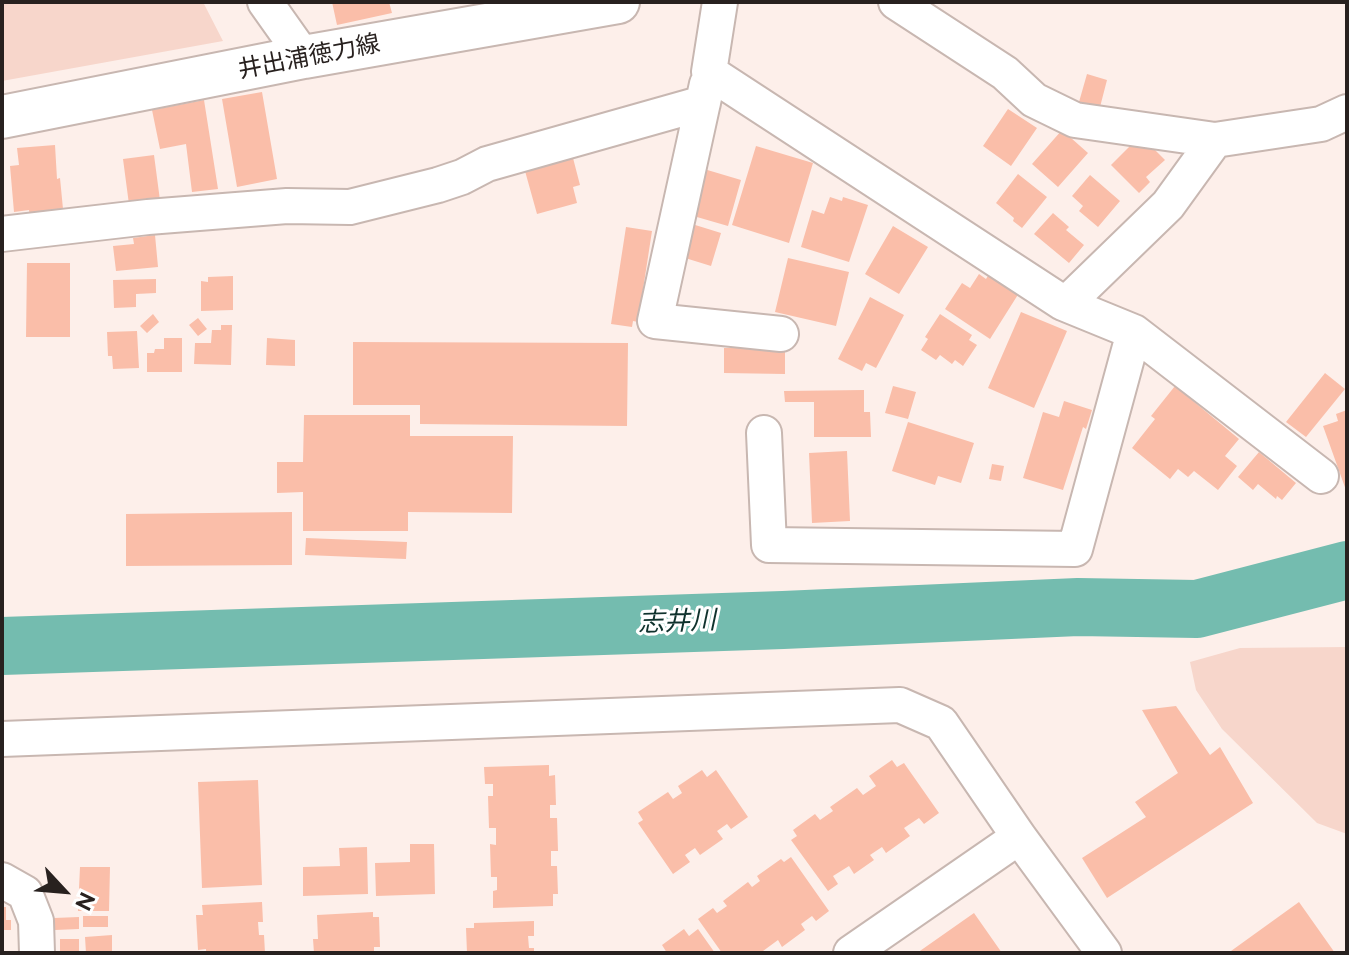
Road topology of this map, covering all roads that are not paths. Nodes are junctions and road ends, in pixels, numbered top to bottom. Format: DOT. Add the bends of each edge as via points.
graph roads {
  1 [pos="265,2"];
  2 [pos="618,2"];
  3 [pos="720,2"];
  4 [pos="896,2"];
  5 [pos="304,57"];
  6 [pos="706,88"];
  7 [pos="1347,112"];
  8 [pos="2,117"];
  9 [pos="1215,140"];
  10 [pos="2,234"];
  11 [pos="1063,303"];
  12 [pos="1134,332"];
  13 [pos="781,334"];
  14 [pos="764,433"];
  15 [pos="1321,476"];
  16 [pos="2,739"];
  17 [pos="1019,837"];
  18 [pos="2,880"];
  19 [pos="37,953"];
  20 [pos="851,953"];
  21 [pos="1104,953"];
  1 -- 5 [label="street"];
  2 -- 5 [label="main road, 井出浦徳力線"];
  3 -- 6 [label="street"];
  4 -- 9 [label="street" via="1005,73 1034,100 1075,120"];
  5 -- 8 [label="main road, 井出浦徳力線"];
  6 -- 10 [label="street" via="462,177 361,205 287,206"];
  6 -- 11 [label="street"];
  6 -- 13 [label="street" via="655,321"];
  7 -- 9 [label="street" via="1321,124"];
  9 -- 11 [label="street" via="1168,205"];
  11 -- 12 [label="street"];
  12 -- 14 [label="street" via="1075,549 769,545"];
  12 -- 15 [label="street"];
  16 -- 17 [label="street" via="900,705 941,723"];
  17 -- 20 [label="street"];
  17 -- 21 [label="street"];
  18 -- 19 [label="street" via="25,893 36,921"];
}
